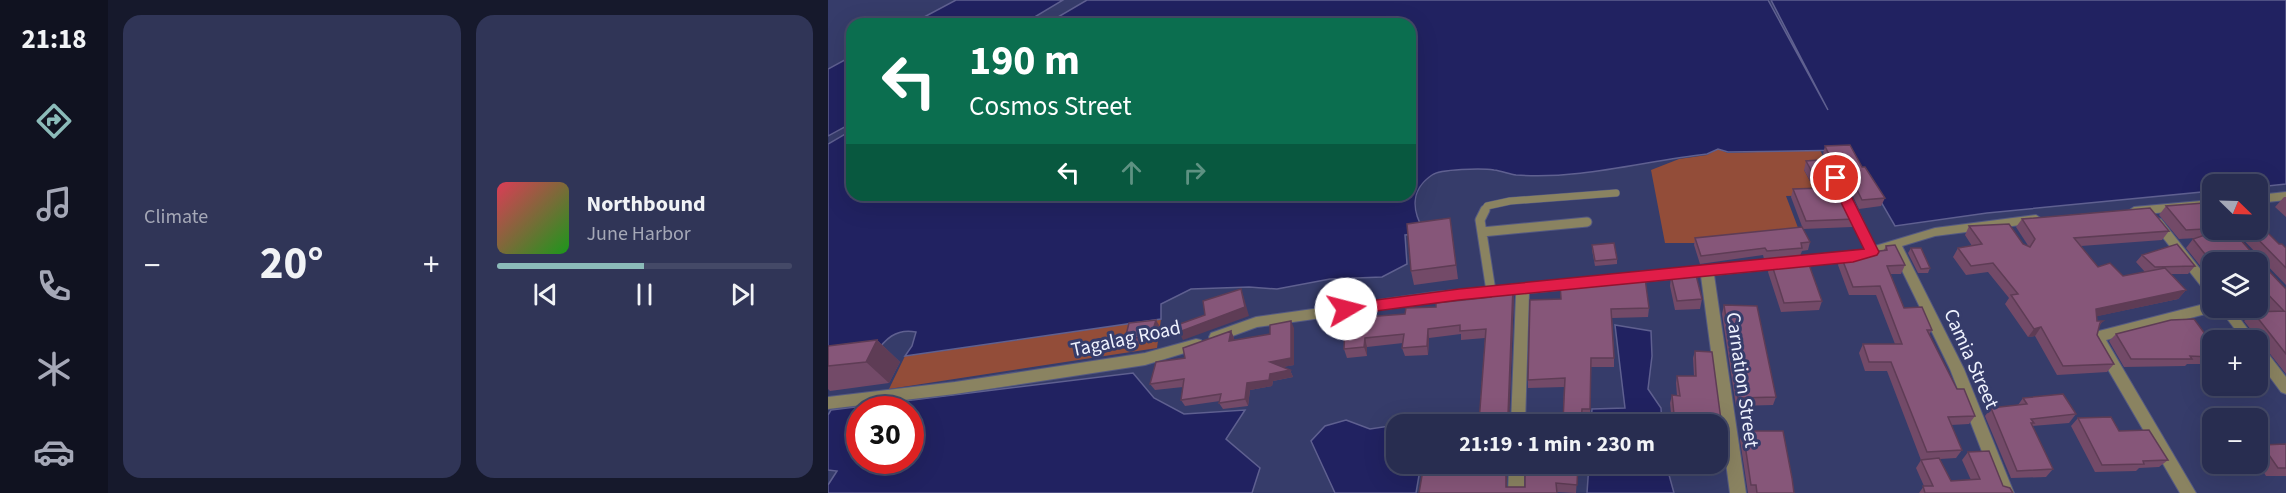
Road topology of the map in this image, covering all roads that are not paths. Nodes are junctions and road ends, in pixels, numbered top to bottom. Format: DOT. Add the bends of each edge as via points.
graph roads {
  1 [pos="1836,178"];
  2 [pos="1616,193"];
  3 [pos="2286,196"];
  4 [pos="2268,198"];
  5 [pos="2202,205"];
  6 [pos="2147,210"];
  7 [pos="2123,212"];
  8 [pos="2052,218"];
  9 [pos="2004,221"];
  10 [pos="1587,222"];
  11 [pos="1482,232"];
  12 [pos="2014,235"];
  13 [pos="1895,244"];
  14 [pos="1872,252"];
  15 [pos="1707,272"];
  16 [pos="2202,279"];
  17 [pos="1522,288"];
  18 [pos="1491,291"];
  19 [pos="2202,310"];
  20 [pos="2233,318"];
  21 [pos="2242,330"];
  22 [pos="2268,364"];
  23 [pos="2286,388"];
  24 [pos="828,403"];
  25 [pos="1518,414"];
  26 [pos="1517,474"];
  27 [pos="1516,493"];
  28 [pos="1738,493"];
  29 [pos="2006,493"];
  30 [pos="2188,493"];
  1 -- 14 [label="street"];
  2 -- 11 [label="lane" via="1495,202 1484,210 1480,220"];
  3 -- 4 [label="street"];
  5 -- 6 [label="street"];
  6 -- 7 [label="street"];
  6 -- 16 [label="street"];
  8 -- 9 [label="street, Tagalag Road"];
  9 -- 12 [label="lane"];
  9 -- 13 [label="street, Tagalag Road" via="1935,232"];
  10 -- 11 [label="lane"];
  11 -- 18 [label="lane"];
  13 -- 14 [label="street, Tagalag Road"];
  13 -- 29 [label="street, Camia Street" via="1956,369"];
  14 -- 15 [label="street, Tagalag Road"];
  15 -- 17 [label="street, Tagalag Road"];
  15 -- 28 [label="street, Carnation Street"];
  17 -- 18 [label="street, Tagalag Road"];
  17 -- 25 [label="street"];
  18 -- 24 [label="street, Tagalag Road" via="1256,322 1145,359"];
  19 -- 30 [label="street" via="2100,336 2099,342"];
  20 -- 21 [label="street"];
  22 -- 23 [label="street"];
  26 -- 27 [label="street"];
}
